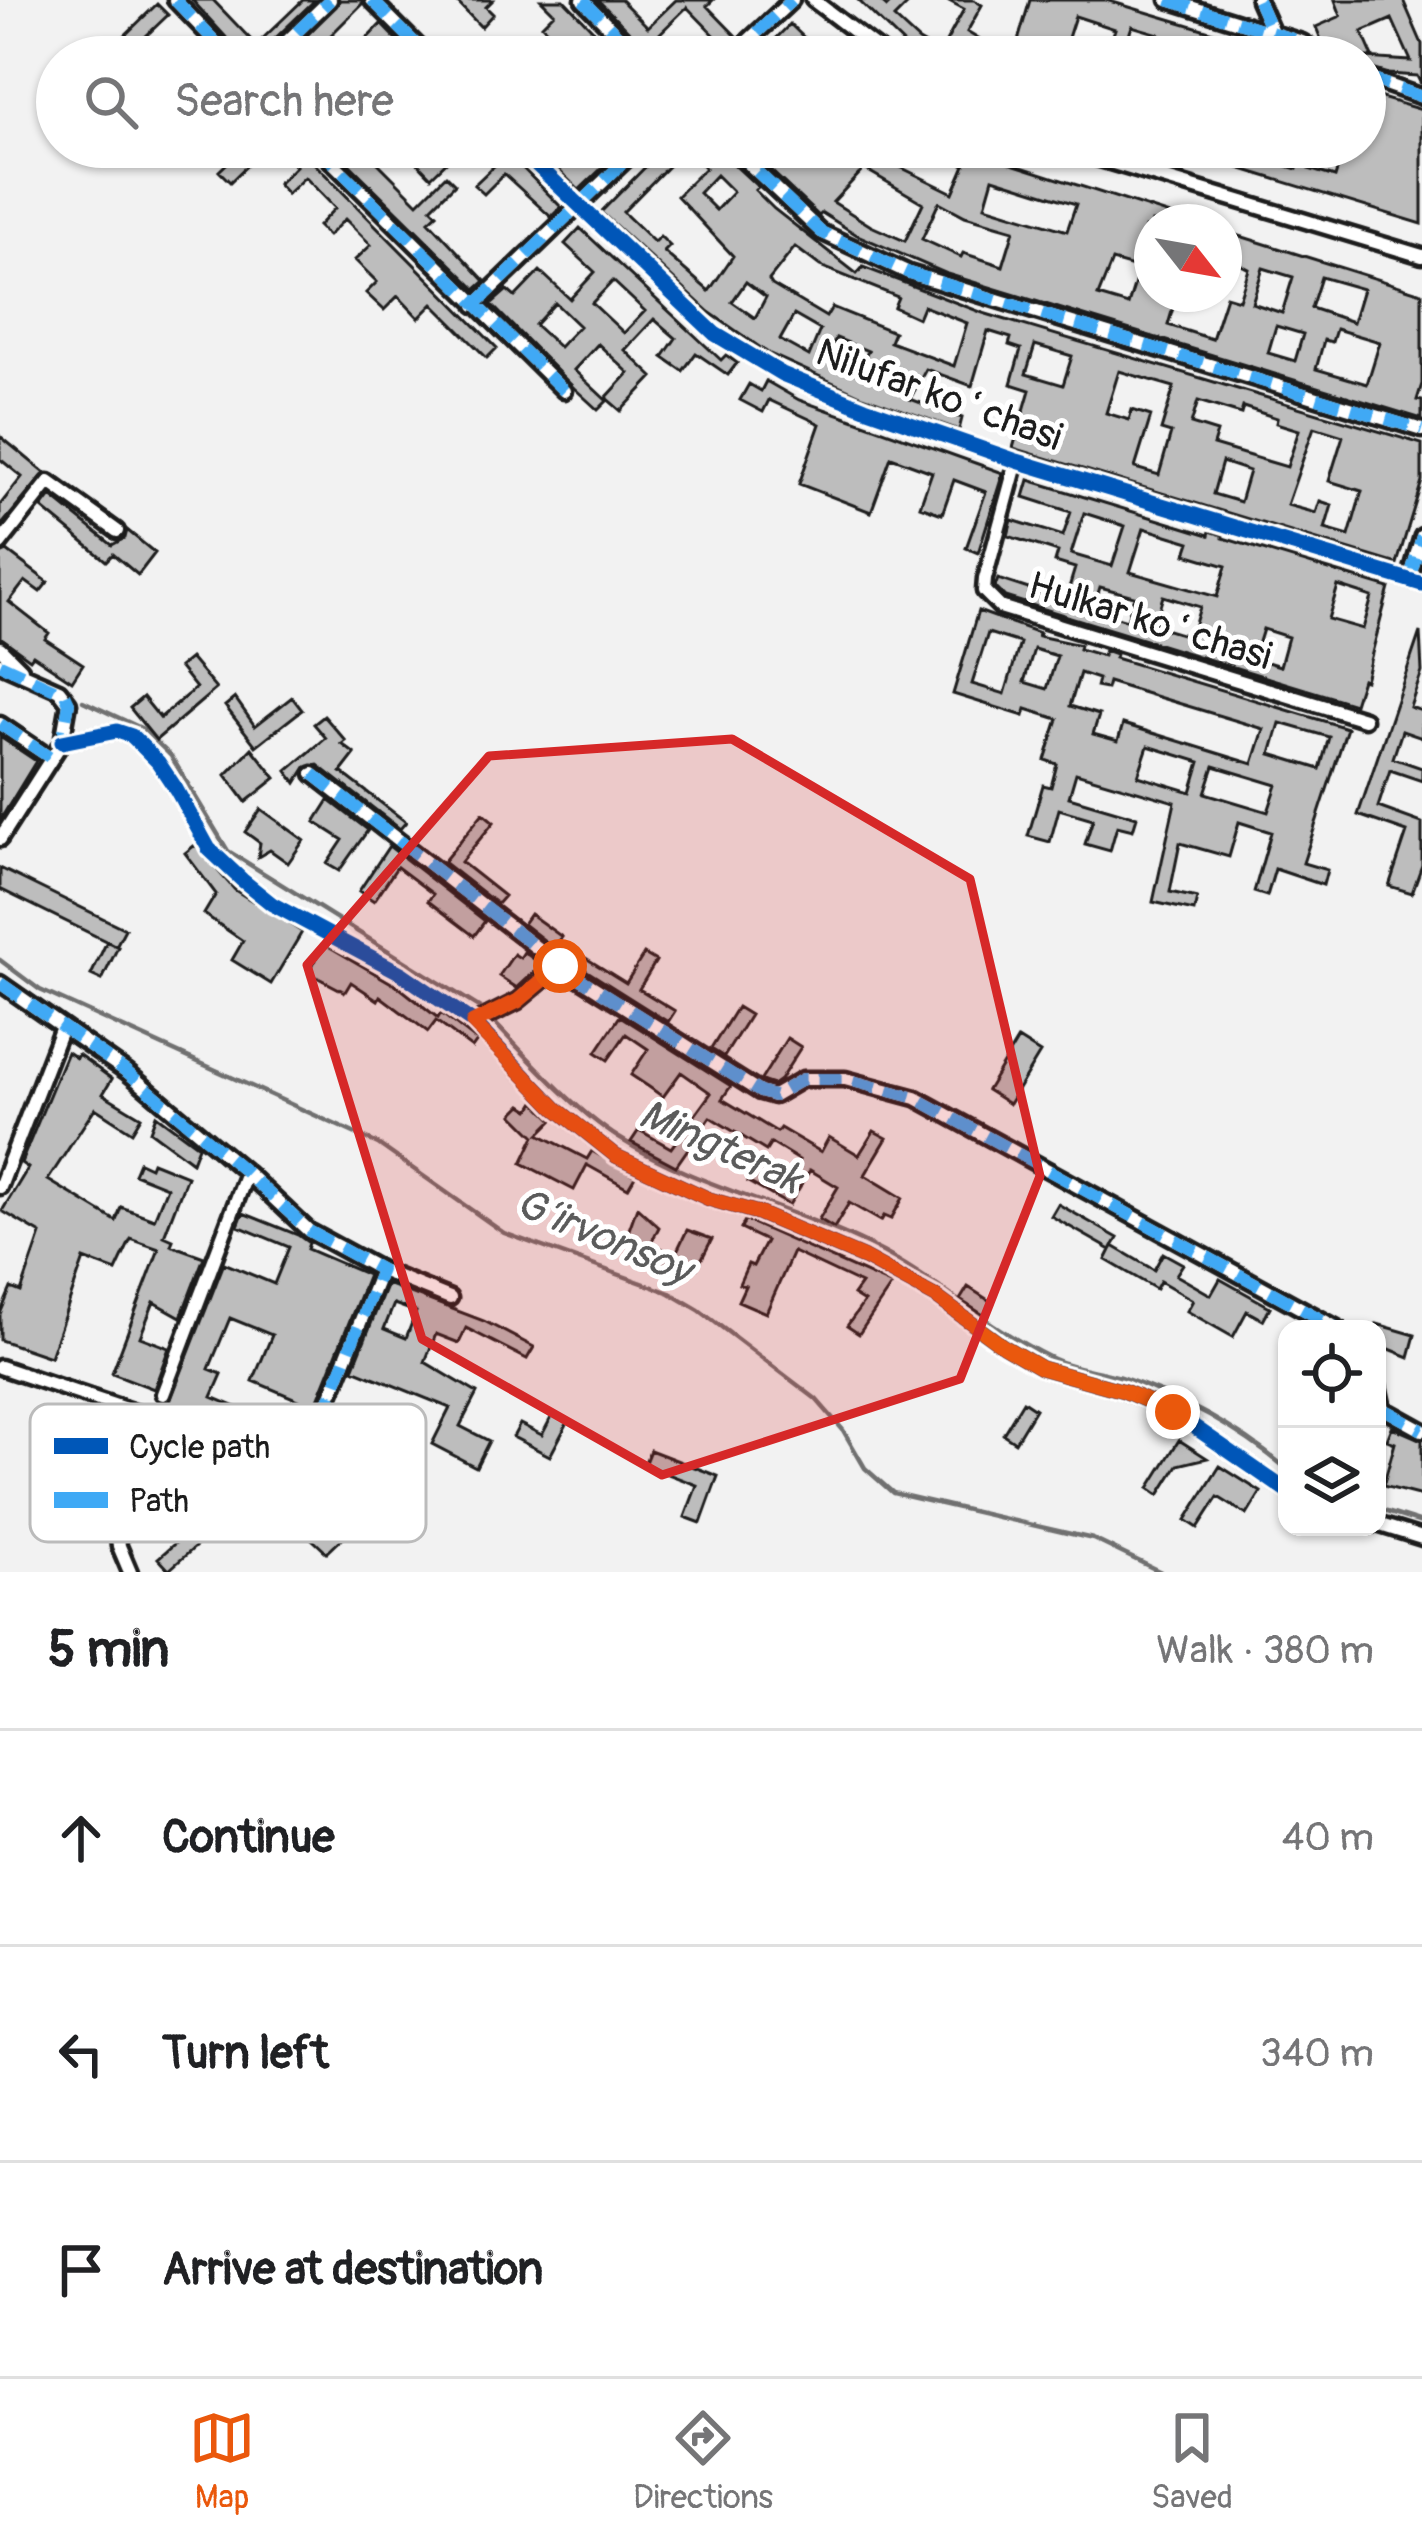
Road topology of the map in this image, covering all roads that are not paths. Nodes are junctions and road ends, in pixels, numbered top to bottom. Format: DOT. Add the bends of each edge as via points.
graph roads {
  1 [pos="175,0"];
  2 [pos="330,0"];
  3 [pos="372,0"];
  4 [pos="583,0"];
  5 [pos="792,0"];
  6 [pos="813,0"];
  7 [pos="1168,0"];
  8 [pos="1258,0"];
  9 [pos="1273,34"];
  10 [pos="210,36"];
  11 [pos="293,36"];
  12 [pos="408,36"];
  13 [pos="618,36"];
  14 [pos="753,36"];
  15 [pos="860,36"];
  16 [pos="1281,36"];
  17 [pos="1386,84"];
  18 [pos="1422,97"];
  19 [pos="338,168"];
  20 [pos="539,168"];
  21 [pos="618,168"];
  22 [pos="753,168"];
  23 [pos="1130,168"];
  24 [pos="579,208"];
  25 [pos="1422,256"];
  26 [pos="475,305"];
  27 [pos="564,391"];
  28 [pos="1422,430"];
  29 [pos="1018,461"];
  30 [pos="117,531"];
  31 [pos="1422,536"];
  32 [pos="0,544"];
  33 [pos="1415,582"];
  34 [pos="0,649"];
  35 [pos="0,664"];
  36 [pos="29,676"];
  37 [pos="1364,718"];
  38 [pos="0,724"];
  39 [pos="62,742"];
  40 [pos="50,757"];
  41 [pos="314,774"];
  42 [pos="0,839"];
  43 [pos="560,966"];
  44 [pos="0,983"];
  45 [pos="478,1020"];
  46 [pos="62,1027"];
  47 [pos="247,1173"];
  48 [pos="0,1187"];
  49 [pos="381,1270"];
  50 [pos="450,1298"];
  51 [pos="1322,1320"];
  52 [pos="0,1367"];
  53 [pos="164,1394"];
  54 [pos="110,1404"];
  55 [pos="328,1404"];
  56 [pos="1386,1409"];
  57 [pos="1422,1430"];
  58 [pos="1278,1485"];
  59 [pos="1386,1527"];
  60 [pos="1422,1538"];
  61 [pos="119,1542"];
  62 [pos="130,1572"];
  1 -- 10 [label="street"];
  2 -- 11 [label="street"];
  3 -- 12 [label="street"];
  4 -- 13 [label="street"];
  5 -- 14 [label="street"];
  6 -- 15 [label="street"];
  7 -- 9 [label="street"];
  8 -- 9 [label="street"];
  9 -- 16 [label="street"];
  17 -- 18 [label="street"];
  19 -- 26 [label="street"];
  20 -- 24 [label="street, Nilufar koʻchasi"];
  21 -- 24 [label="street"];
  22 -- 28 [label="street" via="821,232 888,264"];
  23 -- 25 [label="street"];
  24 -- 26 [label="street"];
  24 -- 29 [label="street, Nilufar koʻchasi" via="715,334 782,374"];
  26 -- 27 [label="street"];
  29 -- 33 [label="street, Nilufar koʻchasi"];
  29 -- 37 [label="street, Hulkar koʻchasi" via="985,579 984,591 1000,607"];
  30 -- 32 [label="street" via="49,482"];
  31 -- 33 [label="street"];
  34 -- 36 [label="street"];
  35 -- 36 [label="street"];
  36 -- 39 [label="street" via="65,694"];
  38 -- 40 [label="street"];
  39 -- 40 [label="street"];
  39 -- 45 [label="street" via="117,731 132,736 158,761 208,850 242,880"];
  40 -- 42 [label="street"];
  41 -- 43 [label="street"];
  43 -- 45 [label="street" via="518,1001"];
  43 -- 51 [label="street" via="760,1092 774,1096 803,1079 844,1079 916,1099"];
  44 -- 46 [label="street"];
  45 -- 58 [label="street" via="557,1109 616,1156 864,1258 1041,1368 1173,1412"];
  46 -- 47 [label="street"];
  46 -- 48 [label="street"];
  47 -- 49 [label="street" via="309,1231"];
  47 -- 53 [label="street"];
  49 -- 50 [label="street"];
  49 -- 55 [label="street"];
  52 -- 54 [label="street"];
  56 -- 57 [label="street"];
  59 -- 60 [label="street"];
  61 -- 62 [label="street"];
}
